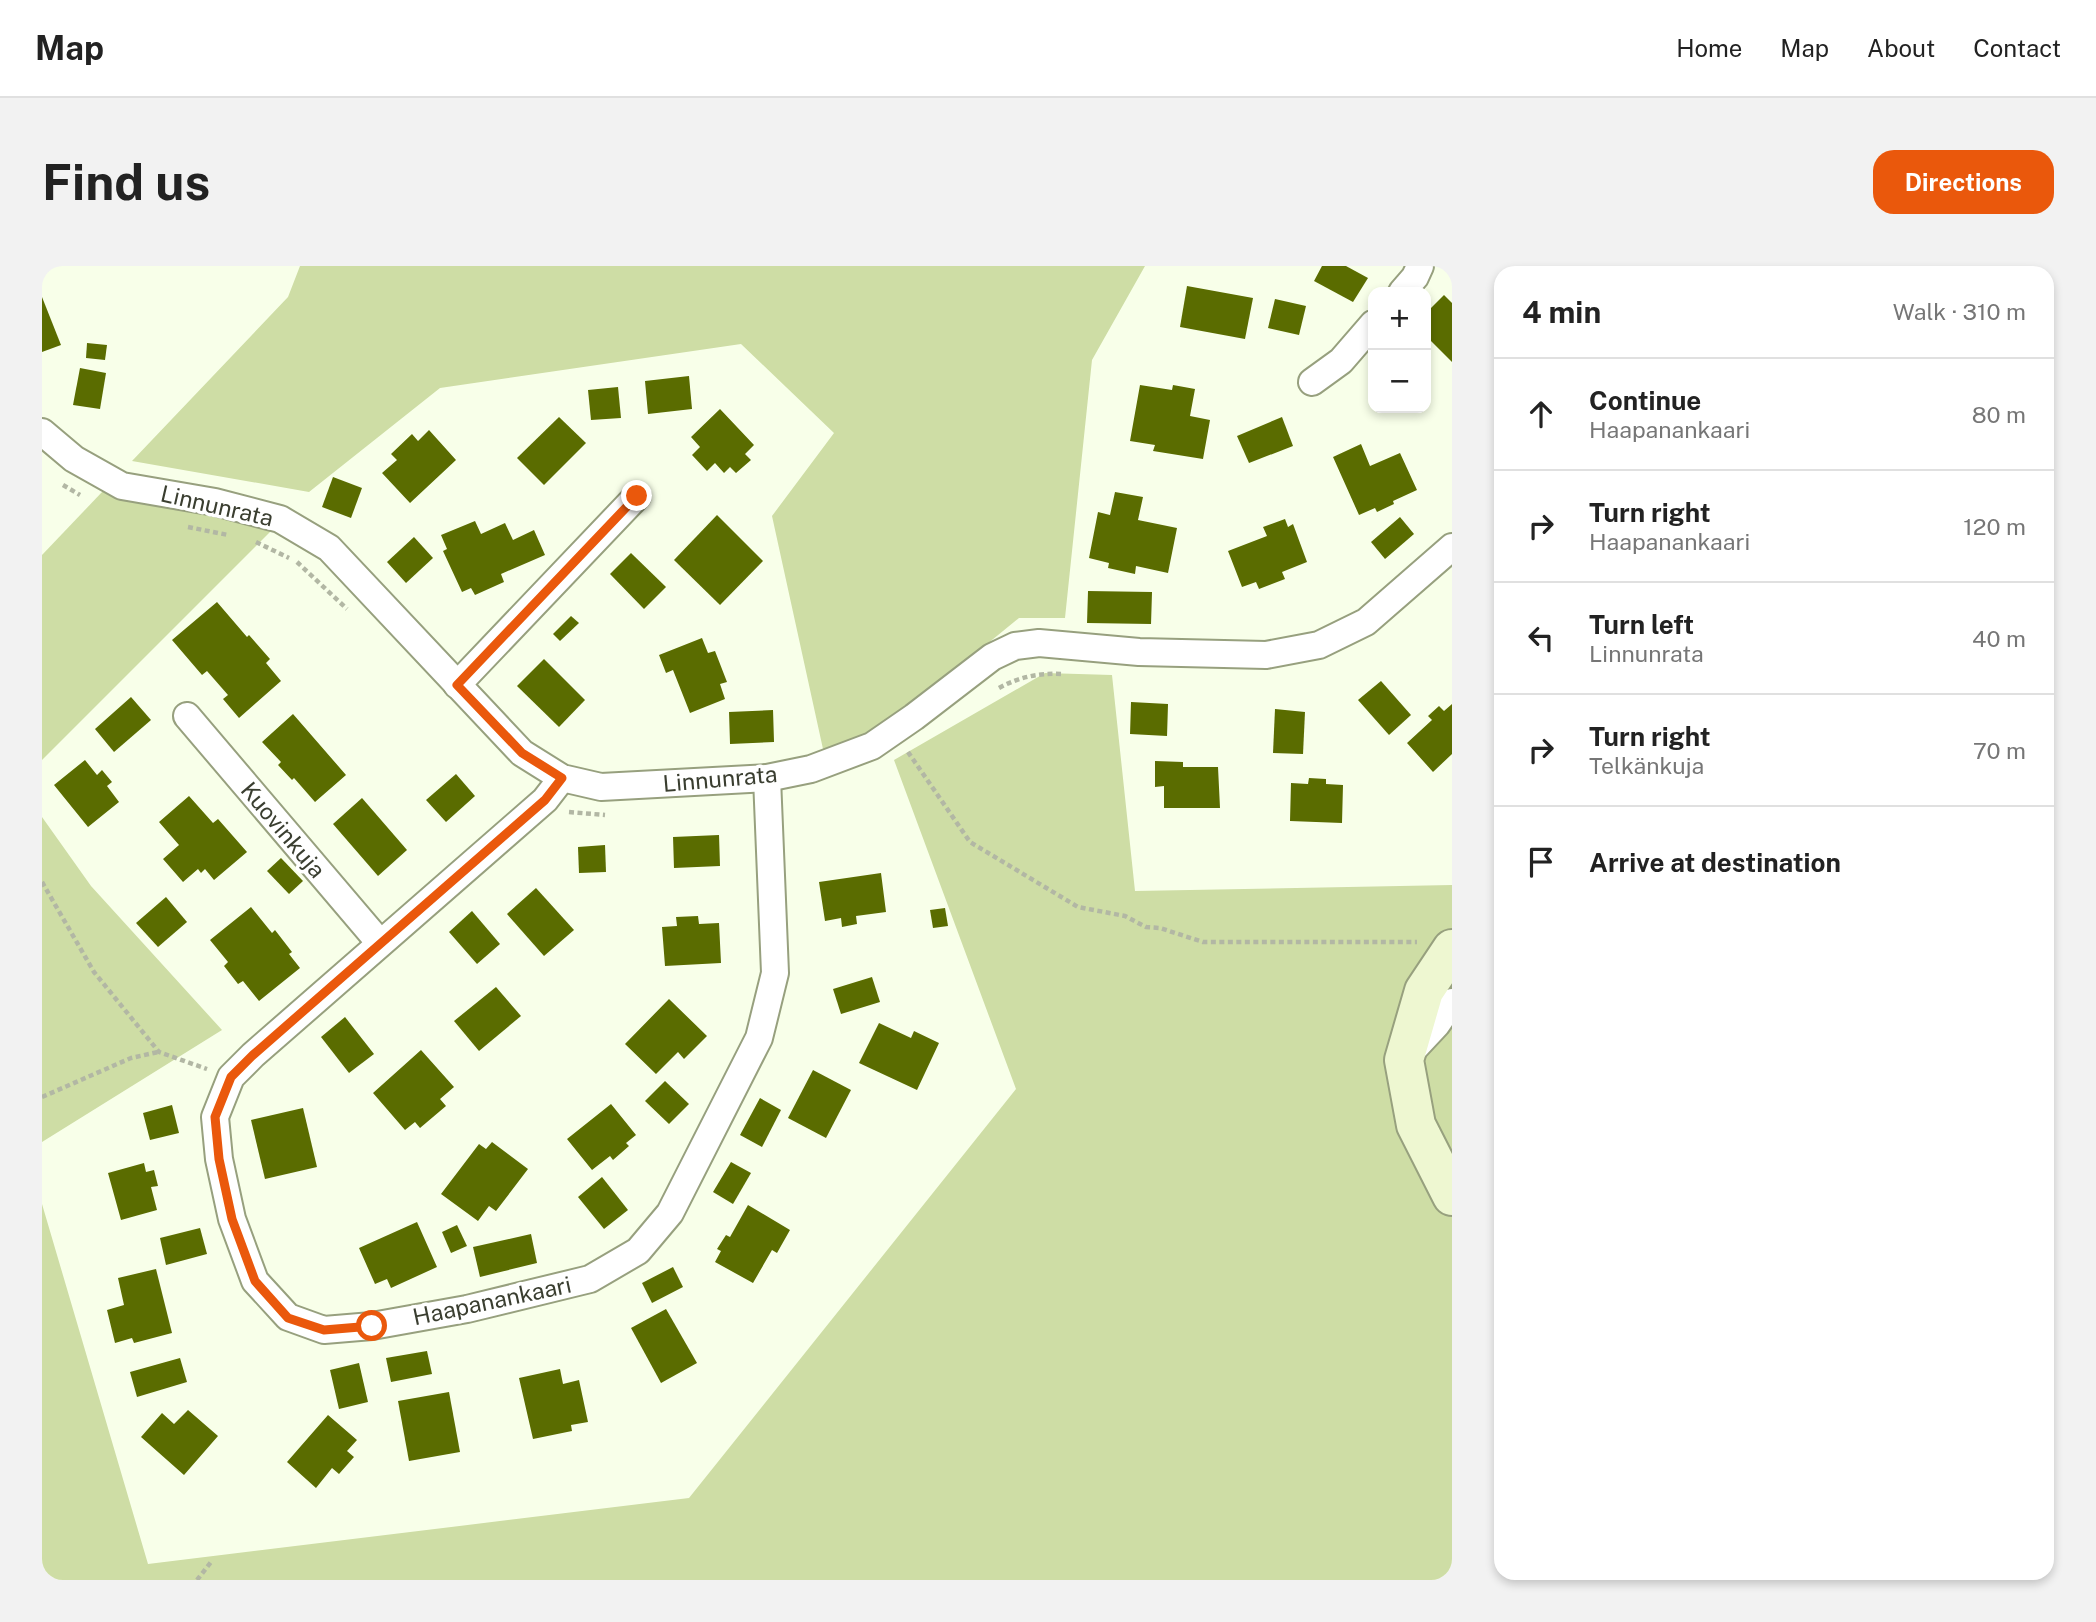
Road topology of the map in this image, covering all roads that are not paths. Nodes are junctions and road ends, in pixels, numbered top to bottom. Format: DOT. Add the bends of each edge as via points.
graph roads {
  1 [pos="1420,266"];
  2 [pos="1406,287"];
  3 [pos="1368,330"];
  4 [pos="1312,382"];
  5 [pos="42,432"];
  6 [pos="637,496"];
  7 [pos="1452,547"];
  8 [pos="457,685"];
  9 [pos="187,716"];
  10 [pos="562,778"];
  11 [pos="767,778"];
  12 [pos="380,943"];
  13 [pos="1451,950"];
  14 [pos="1438,997"];
  15 [pos="1452,1196"];
  1 -- 2 [label="street"];
  3 -- 4 [label="street" via="1341,361"];
  5 -- 8 [label="street, Linnunrata" via="74,459 122,486 280,519 329,548"];
  6 -- 8 [label="street"];
  7 -- 11 [label="street, Linnunrata" via="1366,622 1319,645 1266,655 1139,652 1039,643 1015,646 992,657 872,746 811,769"];
  8 -- 10 [label="street, Linnunrata" via="522,753"];
  9 -- 12 [label="street, Kuovinkuja"];
  10 -- 11 [label="street, Linnunrata" via="601,787"];
  10 -- 12 [label="street, Haapanankaari" via="545,800"];
  11 -- 12 [label="street, Haapanankaari" via="775,973 759,1038 670,1213 638,1251 590,1279 467,1309 324,1330 288,1318 255,1281 232,1219 215,1117 231,1077"];
  13 -- 14 [label="street"];
  14 -- 15 [label="street" via="1404,1060 1416,1125"];
}
